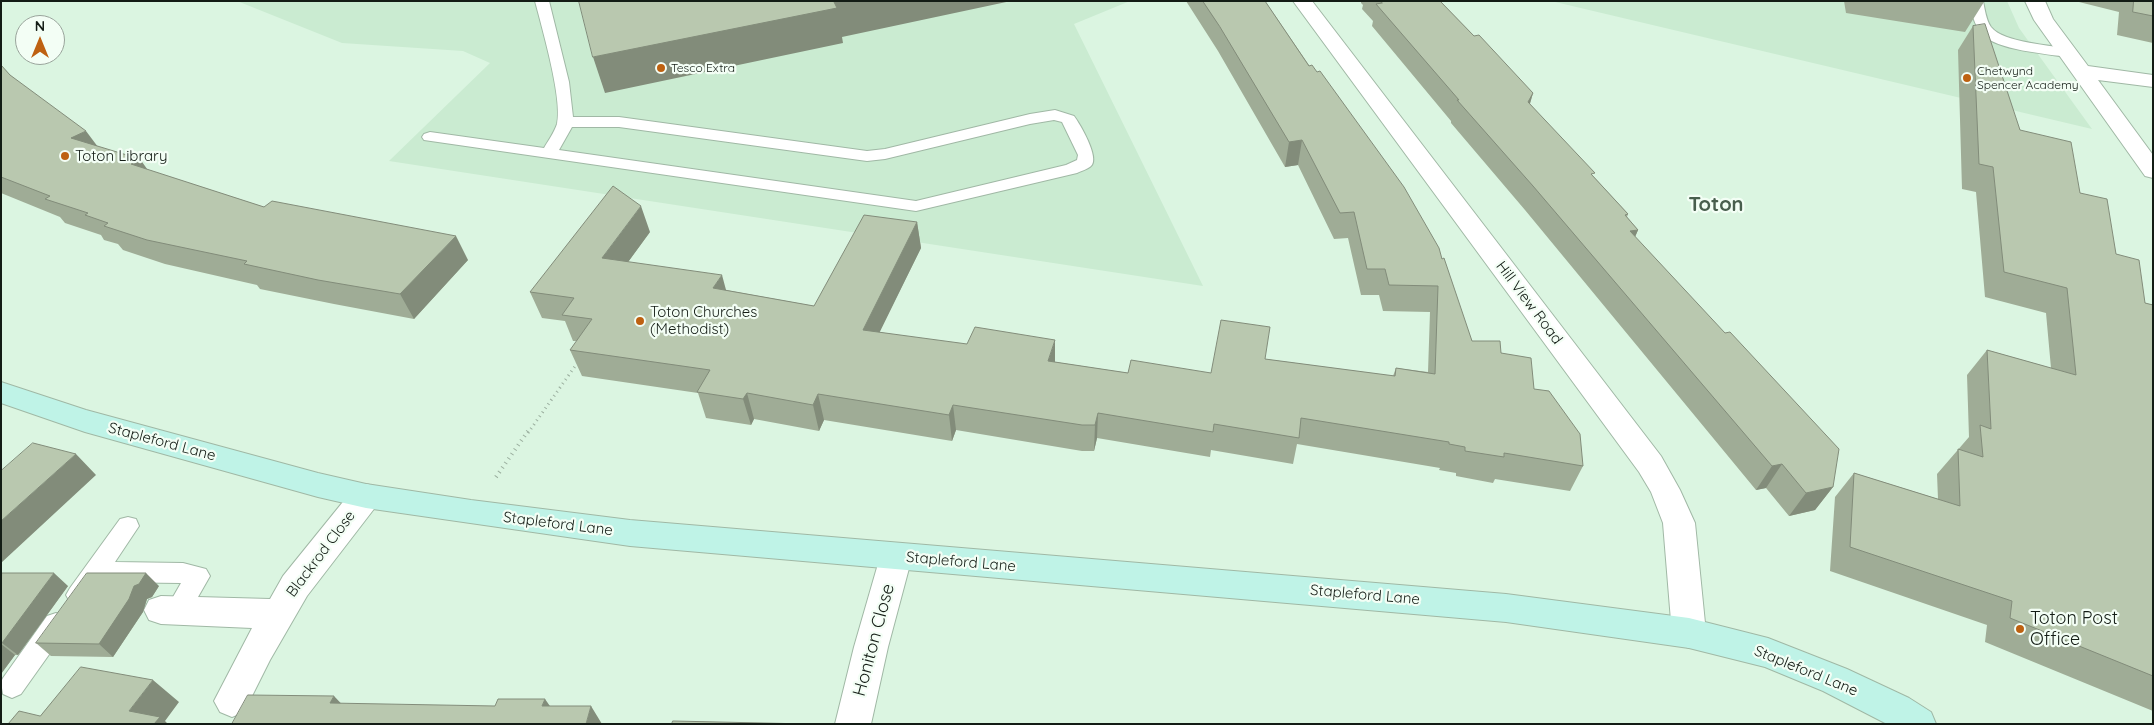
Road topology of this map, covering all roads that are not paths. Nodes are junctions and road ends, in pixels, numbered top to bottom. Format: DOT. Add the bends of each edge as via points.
graph roads {
  1 [pos="542,1"];
  2 [pos="1302,1"];
  3 [pos="1976,1"];
  4 [pos="2035,1"];
  5 [pos="2068,53"];
  6 [pos="2081,71"];
  7 [pos="2153,81"];
  8 [pos="566,122"];
  9 [pos="430,137"];
  10 [pos="550,154"];
  11 [pos="2153,171"];
  12 [pos="1,392"];
  13 [pos="366,496"];
  14 [pos="128,526"];
  15 [pos="896,557"];
  16 [pos="94,572"];
  17 [pos="169,611"];
  18 [pos="278,614"];
  19 [pos="1688,633"];
  20 [pos="12,686"];
  21 [pos="232,701"];
  22 [pos="853,724"];
  23 [pos="1918,724"];
  1 -- 8 [label="lane"];
  2 -- 19 [label="street, Hill View Road" via="1650,464 1679,523"];
  3 -- 5 [label="lane" via="1982,25 1990,35"];
  4 -- 5 [label="street" via="2044,20"];
  5 -- 6 [label="street"];
  6 -- 7 [label="street"];
  6 -- 11 [label="street"];
  8 -- 10 [label="lane"];
  8 -- 10 [label="lane" via="620,122 867,156 1055,115 1068,119 1086,155 1085,163 1071,169 916,206"];
  9 -- 10 [label="lane"];
  12 -- 13 [label="main road, Stapleford Lane" via="84,421"];
  13 -- 15 [label="main road, Stapleford Lane" via="630,533"];
  13 -- 18 [label="street, Blackrod Close" via="295,586"];
  14 -- 16 [label="lane"];
  15 -- 19 [label="main road, Stapleford Lane" via="1506,608"];
  15 -- 22 [label="street, Honiton Close"];
  16 -- 17 [label="lane" via="198,576"];
  16 -- 20 [label="lane"];
  17 -- 18 [label="street, Blackrod Close"];
  18 -- 21 [label="street, Blackrod Close"];
  19 -- 23 [label="main road, Stapleford Lane" via="1776,656 1835,680"];
}
